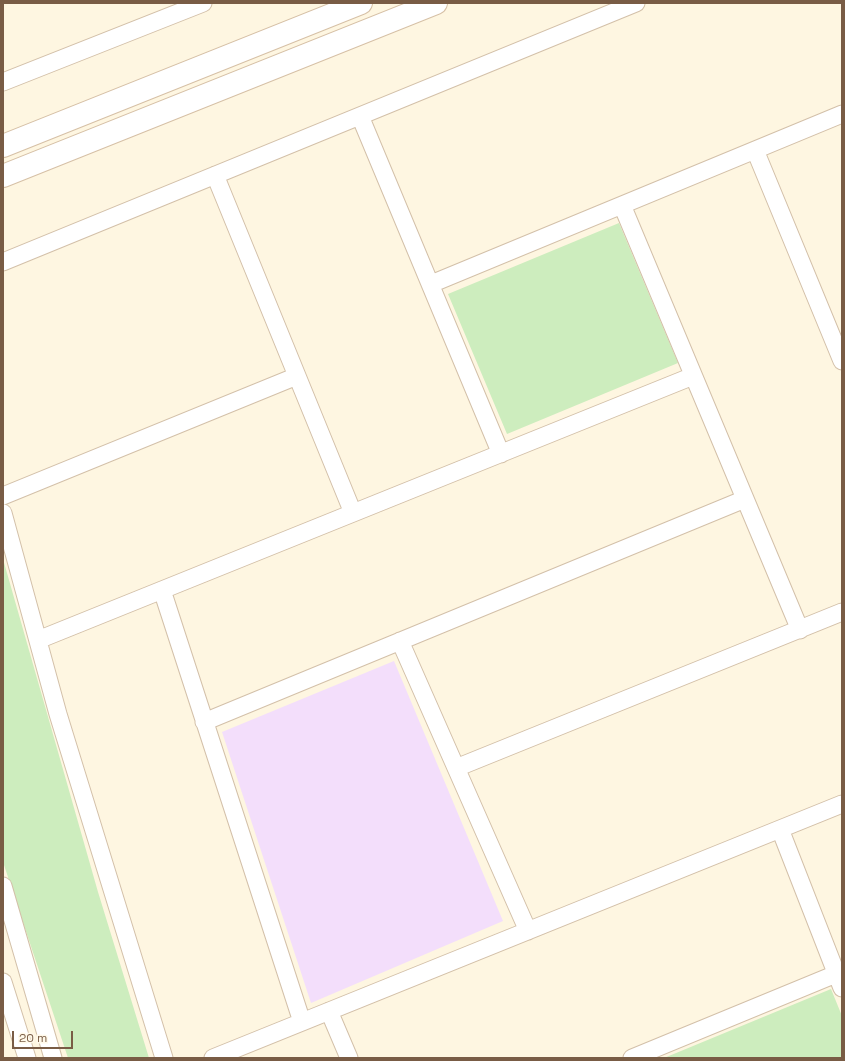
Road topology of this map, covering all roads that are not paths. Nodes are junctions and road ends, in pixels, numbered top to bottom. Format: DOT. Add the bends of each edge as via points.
graph roads {
  1 [pos="203,3"];
  2 [pos="361,3"];
  3 [pos="436,3"];
  4 [pos="636,3"];
  5 [pos="3,82"];
  6 [pos="842,114"];
  7 [pos="360,116"];
  8 [pos="3,146"];
  9 [pos="755,150"];
  10 [pos="215,175"];
  11 [pos="3,176"];
  12 [pos="622,206"];
  13 [pos="3,262"];
  14 [pos="431,284"];
  15 [pos="842,361"];
  16 [pos="297,376"];
  17 [pos="693,376"];
  18 [pos="501,454"];
  19 [pos="3,496"];
  20 [pos="745,499"];
  21 [pos="3,513"];
  22 [pos="353,514"];
  23 [pos="162,590"];
  24 [pos="842,612"];
  25 [pos="800,630"];
  26 [pos="38,640"];
  27 [pos="400,641"];
  28 [pos="204,722"];
  29 [pos="456,768"];
  30 [pos="842,804"];
  31 [pos="780,829"];
  32 [pos="3,886"];
  33 [pos="528,931"];
  34 [pos="839,981"];
  35 [pos="3,982"];
  36 [pos="329,1011"];
  37 [pos="302,1022"];
  38 [pos="27,1058"];
  39 [pos="53,1058"];
  40 [pos="164,1058"];
  41 [pos="213,1058"];
  42 [pos="349,1058"];
  43 [pos="634,1058"];
  1 -- 5 [label="street"];
  2 -- 8 [label="main road"];
  3 -- 11 [label="main road"];
  4 -- 7 [label="street"];
  6 -- 9 [label="street"];
  7 -- 10 [label="street"];
  7 -- 14 [label="street"];
  9 -- 12 [label="street"];
  9 -- 15 [label="street"];
  10 -- 13 [label="street"];
  10 -- 16 [label="street"];
  12 -- 14 [label="street"];
  12 -- 17 [label="street"];
  14 -- 18 [label="street"];
  16 -- 19 [label="street"];
  16 -- 22 [label="street"];
  17 -- 18 [label="street"];
  17 -- 20 [label="street"];
  18 -- 22 [label="street"];
  20 -- 25 [label="street"];
  20 -- 27 [label="street"];
  21 -- 26 [label="street"];
  22 -- 23 [label="street"];
  23 -- 26 [label="street"];
  23 -- 28 [label="street"];
  24 -- 25 [label="street"];
  25 -- 29 [label="street"];
  26 -- 40 [label="street" via="58,714"];
  27 -- 28 [label="street"];
  27 -- 29 [label="street"];
  28 -- 37 [label="street"];
  29 -- 33 [label="street"];
  30 -- 31 [label="street"];
  31 -- 33 [label="street"];
  31 -- 34 [label="street"];
  32 -- 39 [label="street"];
  33 -- 36 [label="street"];
  34 -- 43 [label="street"];
  35 -- 38 [label="street"];
  36 -- 37 [label="street"];
  36 -- 42 [label="street"];
  37 -- 41 [label="street"];
}
